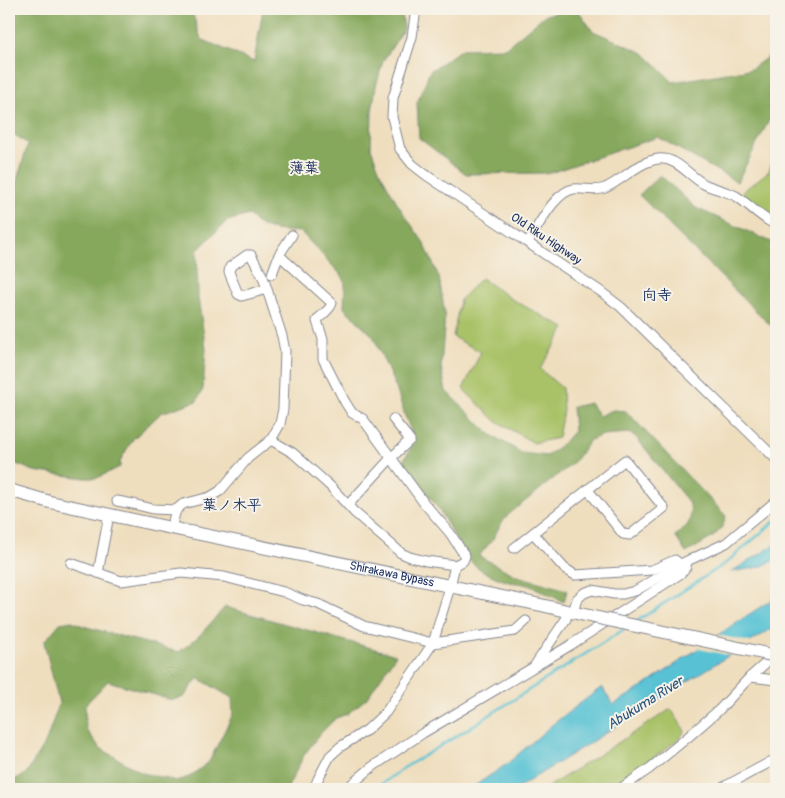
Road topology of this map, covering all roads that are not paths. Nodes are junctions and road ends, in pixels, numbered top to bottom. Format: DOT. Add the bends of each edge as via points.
graph roads {
  1 [pos="416,9"];
  2 [pos="422,9"];
  3 [pos="414,26"];
  4 [pos="776,225"];
  5 [pos="292,235"];
  6 [pos="528,242"];
  7 [pos="279,255"];
  8 [pos="272,274"];
  9 [pos="267,289"];
  10 [pos="393,419"];
  11 [pos="271,440"];
  12 [pos="391,458"];
  13 [pos="776,459"];
  14 [pos="9,490"];
  15 [pos="588,490"];
  16 [pos="776,501"];
  17 [pos="116,502"];
  18 [pos="348,505"];
  19 [pos="176,510"];
  20 [pos="109,515"];
  21 [pos="171,528"];
  22 [pos="533,533"];
  23 [pos="514,548"];
  24 [pos="684,562"];
  25 [pos="71,563"];
  26 [pos="455,565"];
  27 [pos="98,573"];
  28 [pos="450,586"];
  29 [pos="571,611"];
  30 [pos="526,621"];
  31 [pos="433,643"];
  32 [pos="776,655"];
  33 [pos="534,667"];
  34 [pos="750,677"];
  35 [pos="776,680"];
  36 [pos="776,759"];
  37 [pos="314,789"];
  38 [pos="346,789"];
  39 [pos="620,789"];
  40 [pos="720,789"];
  1 -- 3 [label="street, Old Riku Highway"];
  2 -- 3 [label="street"];
  3 -- 6 [label="street, Old Riku Highway" via="393,98 392,117 400,149 412,164"];
  4 -- 6 [label="street" via="734,195 703,184 670,160 660,159 648,162 604,188 572,189 562,194"];
  5 -- 7 [label="street"];
  6 -- 13 [label="street, Old Riku Highway" via="621,307"];
  7 -- 8 [label="street"];
  7 -- 12 [label="street" via="332,303 317,321 323,338 323,359 352,413 363,419"];
  9 -- 9 [label="street" via="251,255 230,267 238,294 242,296"];
  9 -- 11 [label="street" via="285,351 283,409 280,424"];
  10 -- 12 [label="street" via="410,440"];
  11 -- 18 [label="street" via="292,453"];
  11 -- 19 [label="street" via="248,458 220,491 183,504"];
  12 -- 18 [label="street"];
  12 -- 26 [label="street" via="465,556"];
  14 -- 20 [label="highway, Shirakawa Bypass"];
  15 -- 15 [label="street" via="626,460 664,508 630,535 623,534"];
  15 -- 22 [label="street"];
  16 -- 24 [label="street" via="726,543"];
  17 -- 19 [label="street"];
  18 -- 26 [label="street" via="401,553"];
  19 -- 21 [label="street"];
  20 -- 21 [label="highway, Shirakawa Bypass"];
  20 -- 27 [label="street"];
  21 -- 28 [label="highway, Shirakawa Bypass"];
  22 -- 23 [label="street"];
  22 -- 24 [label="street" via="564,568 575,575 652,570 675,560"];
  24 -- 29 [label="street" via="635,591 614,594 592,590 584,593"];
  24 -- 33 [label="street" via="686,567 680,574"];
  25 -- 27 [label="street"];
  26 -- 28 [label="street"];
  27 -- 31 [label="street" via="121,581 180,573 224,577 284,592 364,626"];
  28 -- 29 [label="highway, Shirakawa Bypass"];
  28 -- 31 [label="street"];
  29 -- 32 [label="highway, Shirakawa Bypass, bridge"];
  29 -- 33 [label="street"];
  30 -- 31 [label="street" via="515,631"];
  31 -- 37 [label="street" via="386,712 330,756"];
  32 -- 34 [label="street"];
  33 -- 38 [label="street" via="423,733"];
  34 -- 35 [label="street"];
  34 -- 39 [label="street" via="688,737"];
  36 -- 40 [label="street"];
}
